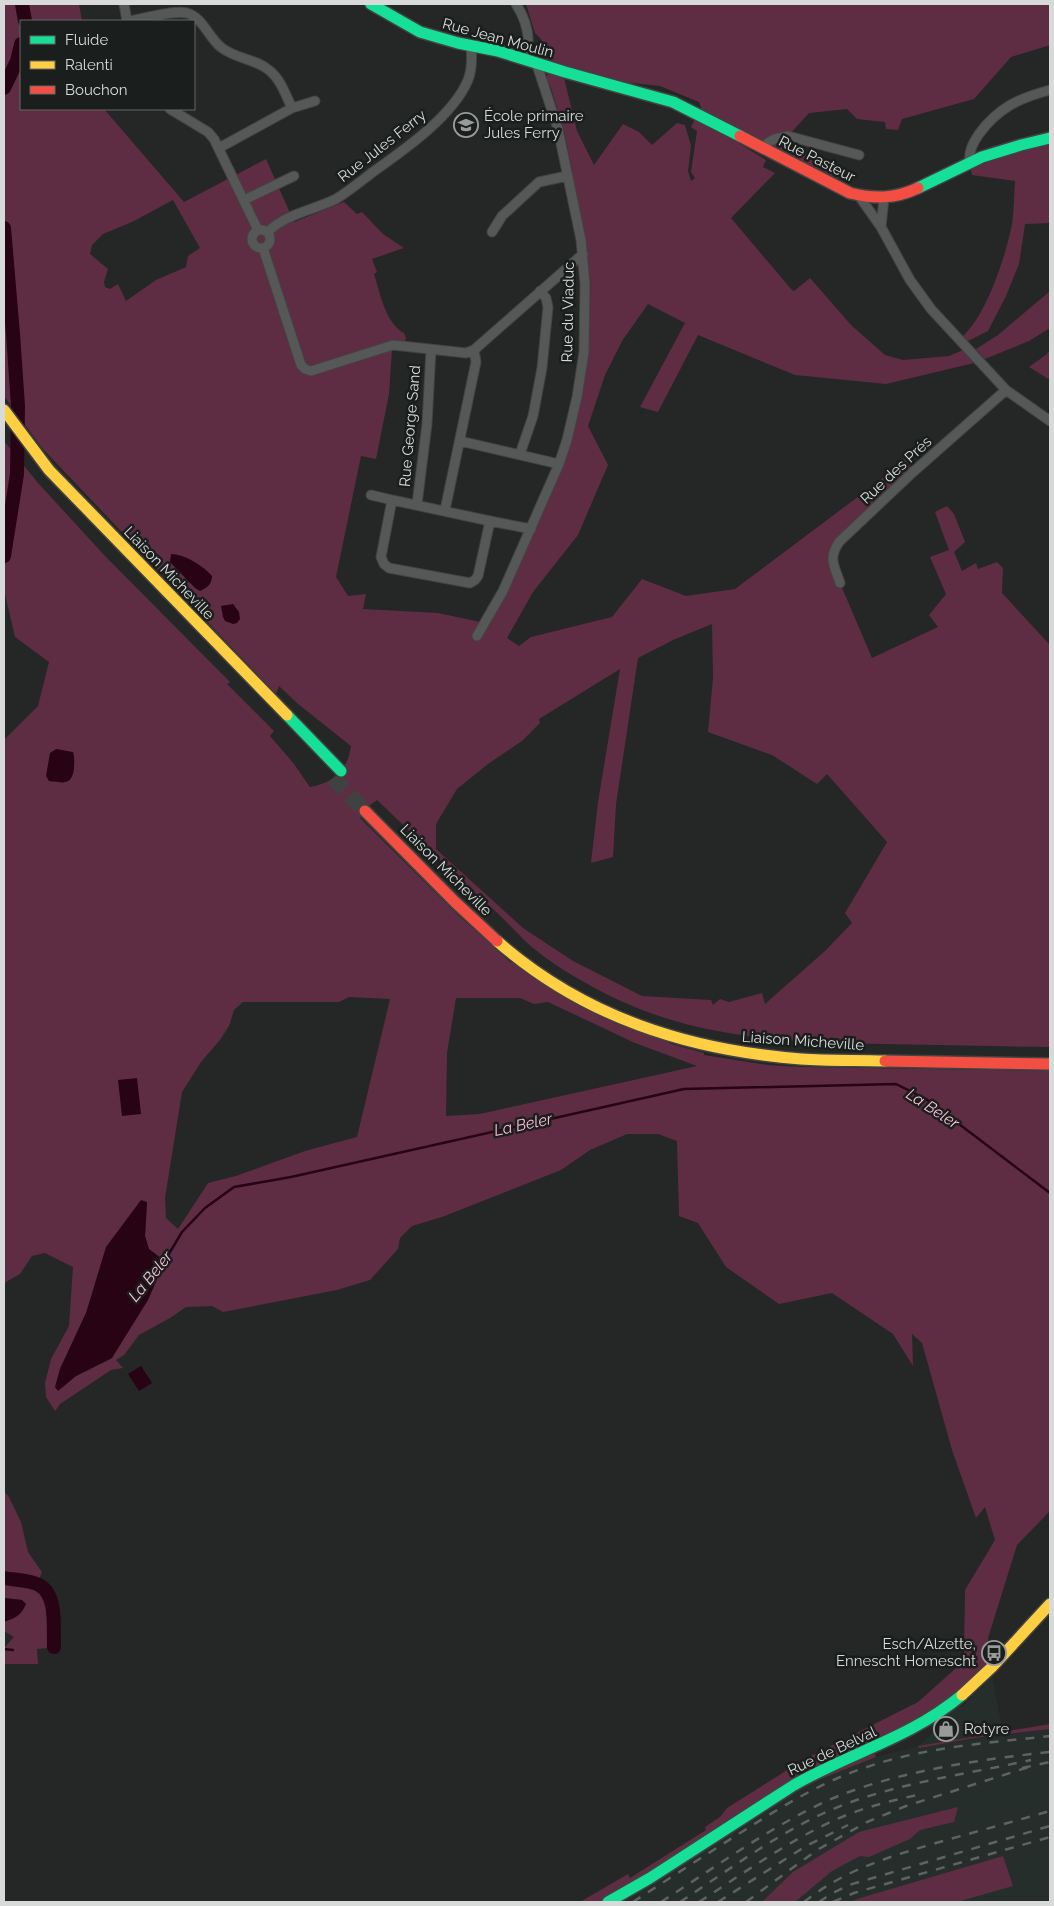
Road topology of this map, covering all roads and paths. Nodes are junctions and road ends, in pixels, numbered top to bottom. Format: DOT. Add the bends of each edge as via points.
graph roads {
  1 [pos="124,4"];
  2 [pos="371,4"];
  3 [pos="516,4"];
  4 [pos="128,20"];
  5 [pos="134,20"];
  6 [pos="471,46"];
  7 [pos="530,61"];
  8 [pos="565,72"];
  9 [pos="1050,90"];
  10 [pos="315,101"];
  11 [pos="292,108"];
  12 [pos="172,110"];
  13 [pos="1050,138"];
  14 [pos="219,148"];
  15 [pos="763,148"];
  16 [pos="859,155"];
  17 [pos="970,163"];
  18 [pos="294,176"];
  19 [pos="567,176"];
  20 [pos="859,196"];
  21 [pos="884,198"];
  22 [pos="244,200"];
  23 [pos="880,227"];
  24 [pos="263,231"];
  25 [pos="492,232"];
  26 [pos="263,248"];
  27 [pos="583,254"];
  28 [pos="540,291"];
  29 [pos="431,350"];
  30 [pos="474,350"];
  31 [pos="1006,390"];
  32 [pos="4,410"];
  33 [pos="1050,421"];
  34 [pos="8,425"];
  35 [pos="460,441"];
  36 [pos="520,454"];
  37 [pos="559,464"];
  38 [pos="371,495"];
  39 [pos="392,500"];
  40 [pos="417,504"];
  41 [pos="444,510"];
  42 [pos="490,520"];
  43 [pos="532,529"];
  44 [pos="840,583"];
  45 [pos="477,636"];
  46 [pos="1050,1054"];
  47 [pos="1050,1064"];
  48 [pos="1050,1604"];
  49 [pos="608,1902"];
  1 -- 4 [label="street"];
  2 -- 6 [label="main road, Rue Jean Moulin" via="420,32"];
  3 -- 7 [label="street" via="528,31"];
  5 -- 11 [label="street" via="181,12 190,14 198,19 222,49 270,72"];
  6 -- 7 [label="main road, Rue Jean Moulin"];
  6 -- 24 [label="street, Rue Jules Ferry" via="468,79 454,102 432,126 341,196"];
  7 -- 8 [label="main road, Rue Jean Moulin"];
  7 -- 19 [label="street, Rue du Viaduc" via="558,129"];
  8 -- 15 [label="main road, Rue Pasteur" via="673,102"];
  9 -- 17 [label="street" via="1007,106 989,121 971,148"];
  10 -- 11 [label="street"];
  11 -- 14 [label="street"];
  12 -- 14 [label="street" via="208,132"];
  13 -- 17 [label="main road, Rue Pasteur"];
  14 -- 22 [label="street"];
  15 -- 16 [label="street, Rue Pasteur" via="777,138 788,136"];
  15 -- 20 [label="main road, Rue Pasteur"];
  17 -- 21 [label="main road, Rue Pasteur" via="918,189"];
  18 -- 22 [label="street"];
  19 -- 25 [label="street" via="538,182 502,216"];
  19 -- 27 [label="street, Rue du Viaduc"];
  20 -- 21 [label="main road, Rue Pasteur"];
  20 -- 23 [label="street"];
  21 -- 23 [label="street"];
  22 -- 24 [label="street"];
  23 -- 31 [label="street" via="910,280 931,308"];
  24 -- 26 [label="street" via="270,241"];
  24 -- 26 [label="street" via="253,234 252,241 256,247"];
  26 -- 29 [label="street" via="305,369 311,371 393,345"];
  27 -- 28 [label="street"];
  27 -- 37 [label="street, Rue du Viaduc" via="584,352 577,396"];
  28 -- 30 [label="street"];
  28 -- 36 [label="street" via="548,307 542,368 533,416"];
  29 -- 30 [label="street" via="466,353"];
  29 -- 40 [label="street, Rue George Sand" via="427,424"];
  30 -- 35 [label="street" via="476,362"];
  31 -- 33 [label="street"];
  31 -- 44 [label="street, Rue des Prés" via="839,542 832,553"];
  32 -- 34 [label="main road, Liaison Micheville"];
  34 -- 34 [label="main road, Liaison Micheville" via="12,438 43,478 337,775 55,476 24,438"];
  35 -- 36 [label="street"];
  35 -- 41 [label="street"];
  36 -- 37 [label="street"];
  37 -- 43 [label="street, Rue du Viaduc"];
  38 -- 39 [label="street, Rue George Sand"];
  39 -- 40 [label="street, Rue George Sand"];
  39 -- 42 [label="street, Rue George Sand" via="381,556 389,568 470,583 478,576"];
  40 -- 41 [label="street, Rue George Sand"];
  41 -- 42 [label="street, Rue George Sand"];
  42 -- 43 [label="street, Rue George Sand"];
  43 -- 45 [label="street, Rue du Viaduc" via="503,591"];
  46 -- 47 [label="main road, Liaison Micheville" via="769,1047 708,1038 649,1020 560,977 519,947 369,808 465,912 513,955 554,984 640,1027 707,1046 769,1056"];
  48 -- 49 [label="main road, Rue de Belval" via="998,1661 934,1716 805,1779"];
}
